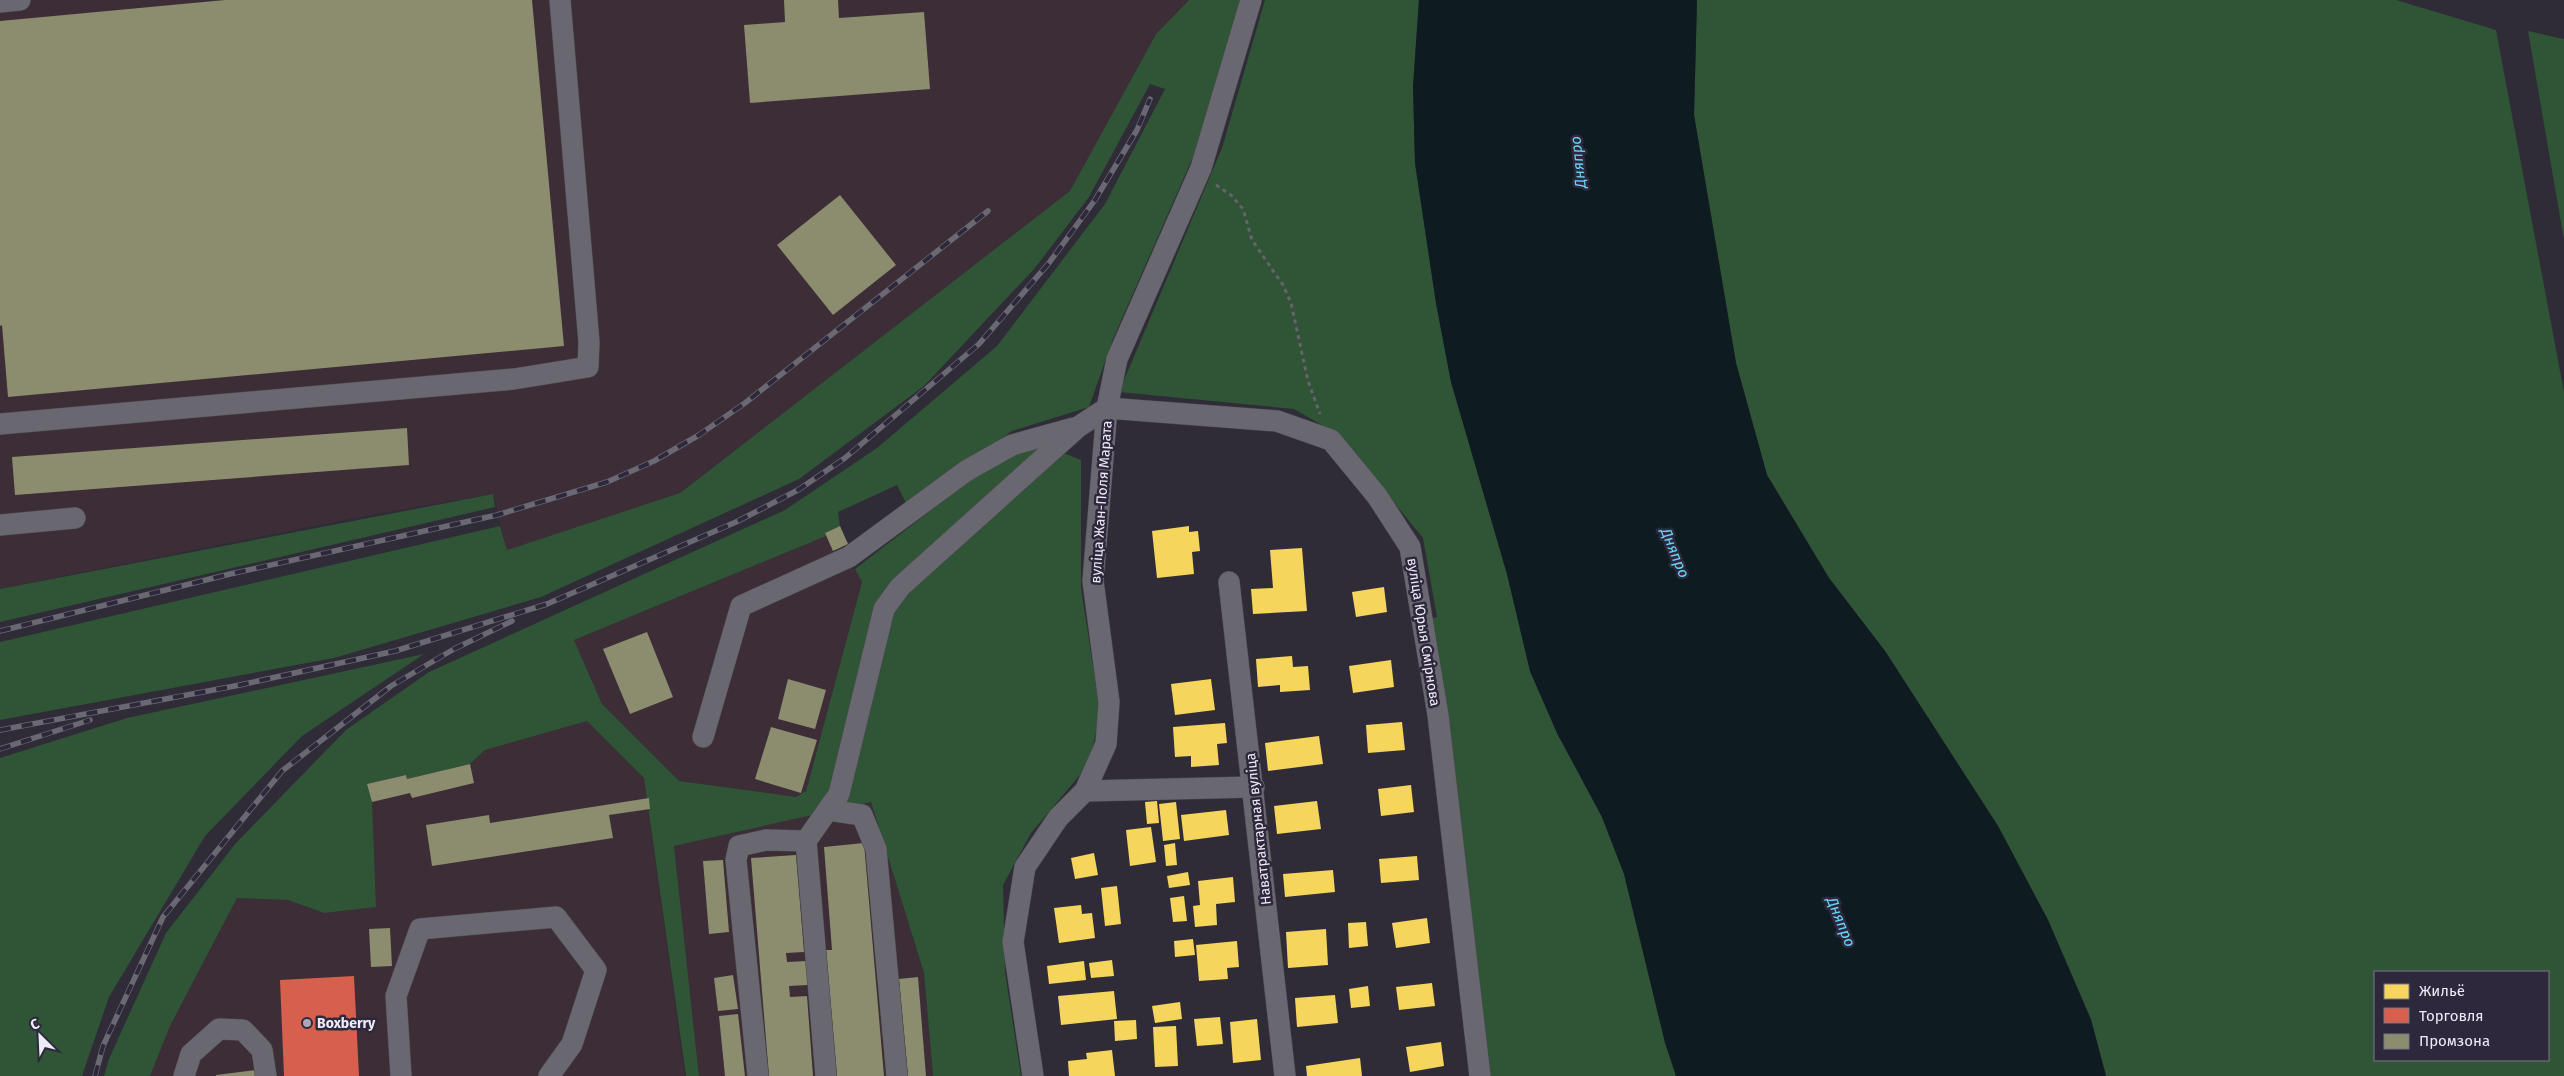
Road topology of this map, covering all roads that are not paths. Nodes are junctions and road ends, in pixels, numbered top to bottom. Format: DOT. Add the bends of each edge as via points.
graph roads {
  1 [pos="20,0"];
  2 [pos="560,0"];
  3 [pos="1251,0"];
  4 [pos="0,2"];
  5 [pos="1107,408"];
  6 [pos="0,424"];
  7 [pos="1078,427"];
  8 [pos="75,518"];
  9 [pos="0,525"];
  10 [pos="1229,582"];
  11 [pos="703,737"];
  12 [pos="1254,787"];
  13 [pos="1085,791"];
  14 [pos="828,810"];
  15 [pos="806,841"];
  16 [pos="184,1076"];
  17 [pos="266,1076"];
  18 [pos="401,1076"];
  19 [pos="549,1076"];
  20 [pos="758,1076"];
  21 [pos="826,1076"];
  22 [pos="897,1076"];
  23 [pos="1033,1076"];
  24 [pos="1285,1076"];
  25 [pos="1480,1076"];
  1 -- 4 [label="street"];
  2 -- 6 [label="street" via="589,342 588,367 514,379"];
  3 -- 5 [label="street, вуліца Жан-Поля Марата" via="1201,168 1117,359"];
  5 -- 7 [label="street"];
  5 -- 13 [label="street, вуліца Жан-Поля Марата" via="1093,580 1109,702 1106,744"];
  5 -- 25 [label="street, вуліца Юрыя Смірнова" via="1277,421 1331,440 1377,496 1410,547 1438,715"];
  7 -- 11 [label="street" via="1012,445 966,471 849,557 741,606"];
  7 -- 14 [label="street" via="900,587 884,609 839,794"];
  8 -- 9 [label="street"];
  10 -- 12 [label="street, Наватрактарная вуліца"];
  12 -- 13 [label="street"];
  12 -- 24 [label="street, Наватрактарная вуліца"];
  13 -- 23 [label="street, вуліца Жан-Поля Марата" via="1058,818 1024,867 1013,942"];
  14 -- 15 [label="street"];
  14 -- 22 [label="street" via="862,815 876,849"];
  15 -- 20 [label="street" via="766,840 739,846 736,860"];
  15 -- 21 [label="street"];
  16 -- 17 [label="street" via="192,1054 218,1029 243,1030 262,1050"];
  18 -- 19 [label="street" via="396,996 420,930 556,917 596,970 572,1044"];
}
